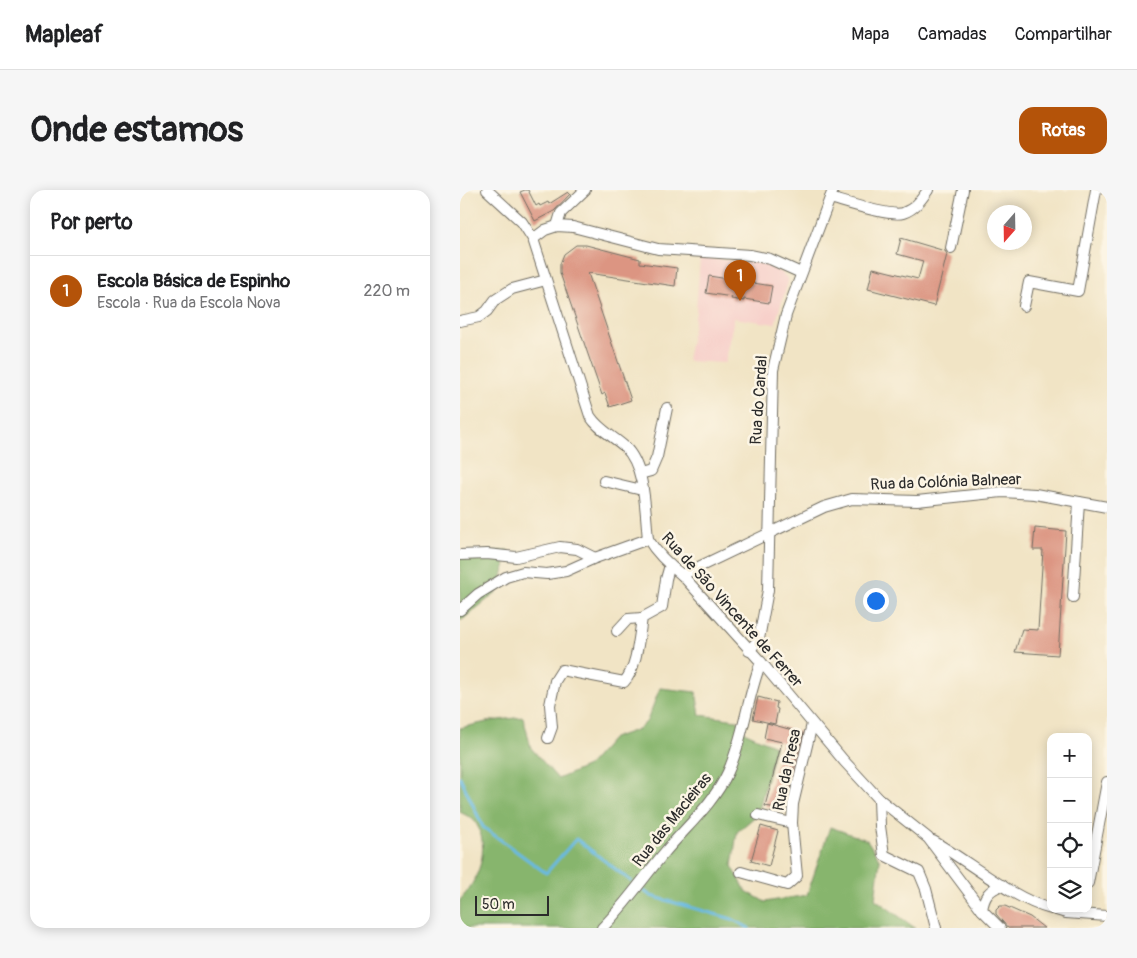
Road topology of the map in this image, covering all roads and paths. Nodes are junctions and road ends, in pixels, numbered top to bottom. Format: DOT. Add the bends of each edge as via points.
graph roads {
  1 [pos="487,190"];
  2 [pos="585,190"];
  3 [pos="928,190"];
  4 [pos="964,190"];
  5 [pos="1096,190"];
  6 [pos="832,194"];
  7 [pos="558,226"];
  8 [pos="533,239"];
  9 [pos="951,248"];
  10 [pos="801,273"];
  11 [pos="546,280"];
  12 [pos="1024,306"];
  13 [pos="460,321"];
  14 [pos="667,408"];
  15 [pos="640,474"];
  16 [pos="604,481"];
  17 [pos="642,490"];
  18 [pos="1079,502"];
  19 [pos="1107,507"];
  20 [pos="770,532"];
  21 [pos="648,539"];
  22 [pos="460,555"];
  23 [pos="595,558"];
  24 [pos="670,565"];
  25 [pos="682,575"];
  26 [pos="1073,597"];
  27 [pos="460,610"];
  28 [pos="642,618"];
  29 [pos="617,631"];
  30 [pos="749,651"];
  31 [pos="761,662"];
  32 [pos="812,724"];
  33 [pos="548,738"];
  34 [pos="1107,782"];
  35 [pos="879,799"];
  36 [pos="758,815"];
  37 [pos="792,823"];
  38 [pos="928,838"];
  39 [pos="1091,868"];
  40 [pos="741,872"];
  41 [pos="1002,885"];
  42 [pos="1047,908"];
  43 [pos="982,910"];
  44 [pos="1089,913"];
  45 [pos="1107,916"];
  46 [pos="602,928"];
  47 [pos="936,928"];
  48 [pos="1000,928"];
  1 -- 8 [label="street, Rua de São Vincente de Ferrer" via="522,222"];
  2 -- 7 [label="street" via="561,213"];
  3 -- 6 [label="street" via="918,205 901,214 884,212"];
  4 -- 9 [label="street"];
  5 -- 12 [label="street" via="1078,291 1029,282"];
  6 -- 10 [label="street, Rua do Cardal"];
  7 -- 8 [label="street" via="544,230"];
  7 -- 10 [label="street" via="658,249 750,255 770,259"];
  8 -- 11 [label="street, Rua de São Vincente de Ferrer"];
  10 -- 20 [label="street, Rua do Cardal" via="786,315 773,370"];
  11 -- 13 [label="street" via="512,290 495,300 479,317"];
  11 -- 15 [label="street, Rua de São Vincente de Ferrer" via="590,416 632,455"];
  14 -- 15 [label="street" via="657,457 651,470"];
  15 -- 17 [label="street, Rua de São Vincente de Ferrer"];
  16 -- 17 [label="street"];
  17 -- 21 [label="street, Rua de São Vincente de Ferrer"];
  18 -- 19 [label="street, Rua da Colónia Balnear"];
  18 -- 20 [label="street, Rua da Colónia Balnear" via="1002,492 917,501 852,499 824,507"];
  18 -- 26 [label="street"];
  20 -- 25 [label="street, Rua da Colónia Balnear"];
  20 -- 30 [label="street, Rua do Cardal" via="768,590 759,639"];
  21 -- 23 [label="street"];
  21 -- 24 [label="street, Rua de São Vincente de Ferrer"];
  22 -- 23 [label="street" via="516,557 560,548 577,549"];
  23 -- 27 [label="street" via="566,571 547,574 523,572 506,577 478,594"];
  24 -- 25 [label="street, Rua de São Vincente de Ferrer"];
  24 -- 28 [label="street" via="662,608"];
  25 -- 30 [label="street, Rua de São Vincente de Ferrer"];
  28 -- 29 [label="street" via="628,618"];
  28 -- 33 [label="street" via="630,676 624,682 562,670 558,675 550,705 552,727"];
  30 -- 31 [label="street, Rua de São Vincente de Ferrer"];
  31 -- 32 [label="street, Rua de São Vincente de Ferrer"];
  31 -- 46 [label="street, Rua das Macieiras" via="728,773 708,803"];
  32 -- 35 [label="street, Rua de São Vincente de Ferrer"];
  32 -- 37 [label="street, Rua da Presa" via="793,804"];
  34 -- 39 [label="street"];
  35 -- 38 [label="street, Rua de São Vincente de Ferrer"];
  35 -- 47 [label="street" via="884,855 918,872"];
  36 -- 37 [label="street, Rua da Presa"];
  37 -- 40 [label="street, Rua da Presa" via="796,876 787,885"];
  38 -- 41 [label="street"];
  38 -- 43 [label="street, Rua de São Vincente de Ferrer"];
  41 -- 42 [label="street"];
  41 -- 43 [label="street" via="988,892"];
  43 -- 48 [label="street, Rua de São Vincente de Ferrer"];
  44 -- 45 [label="street"];
}
